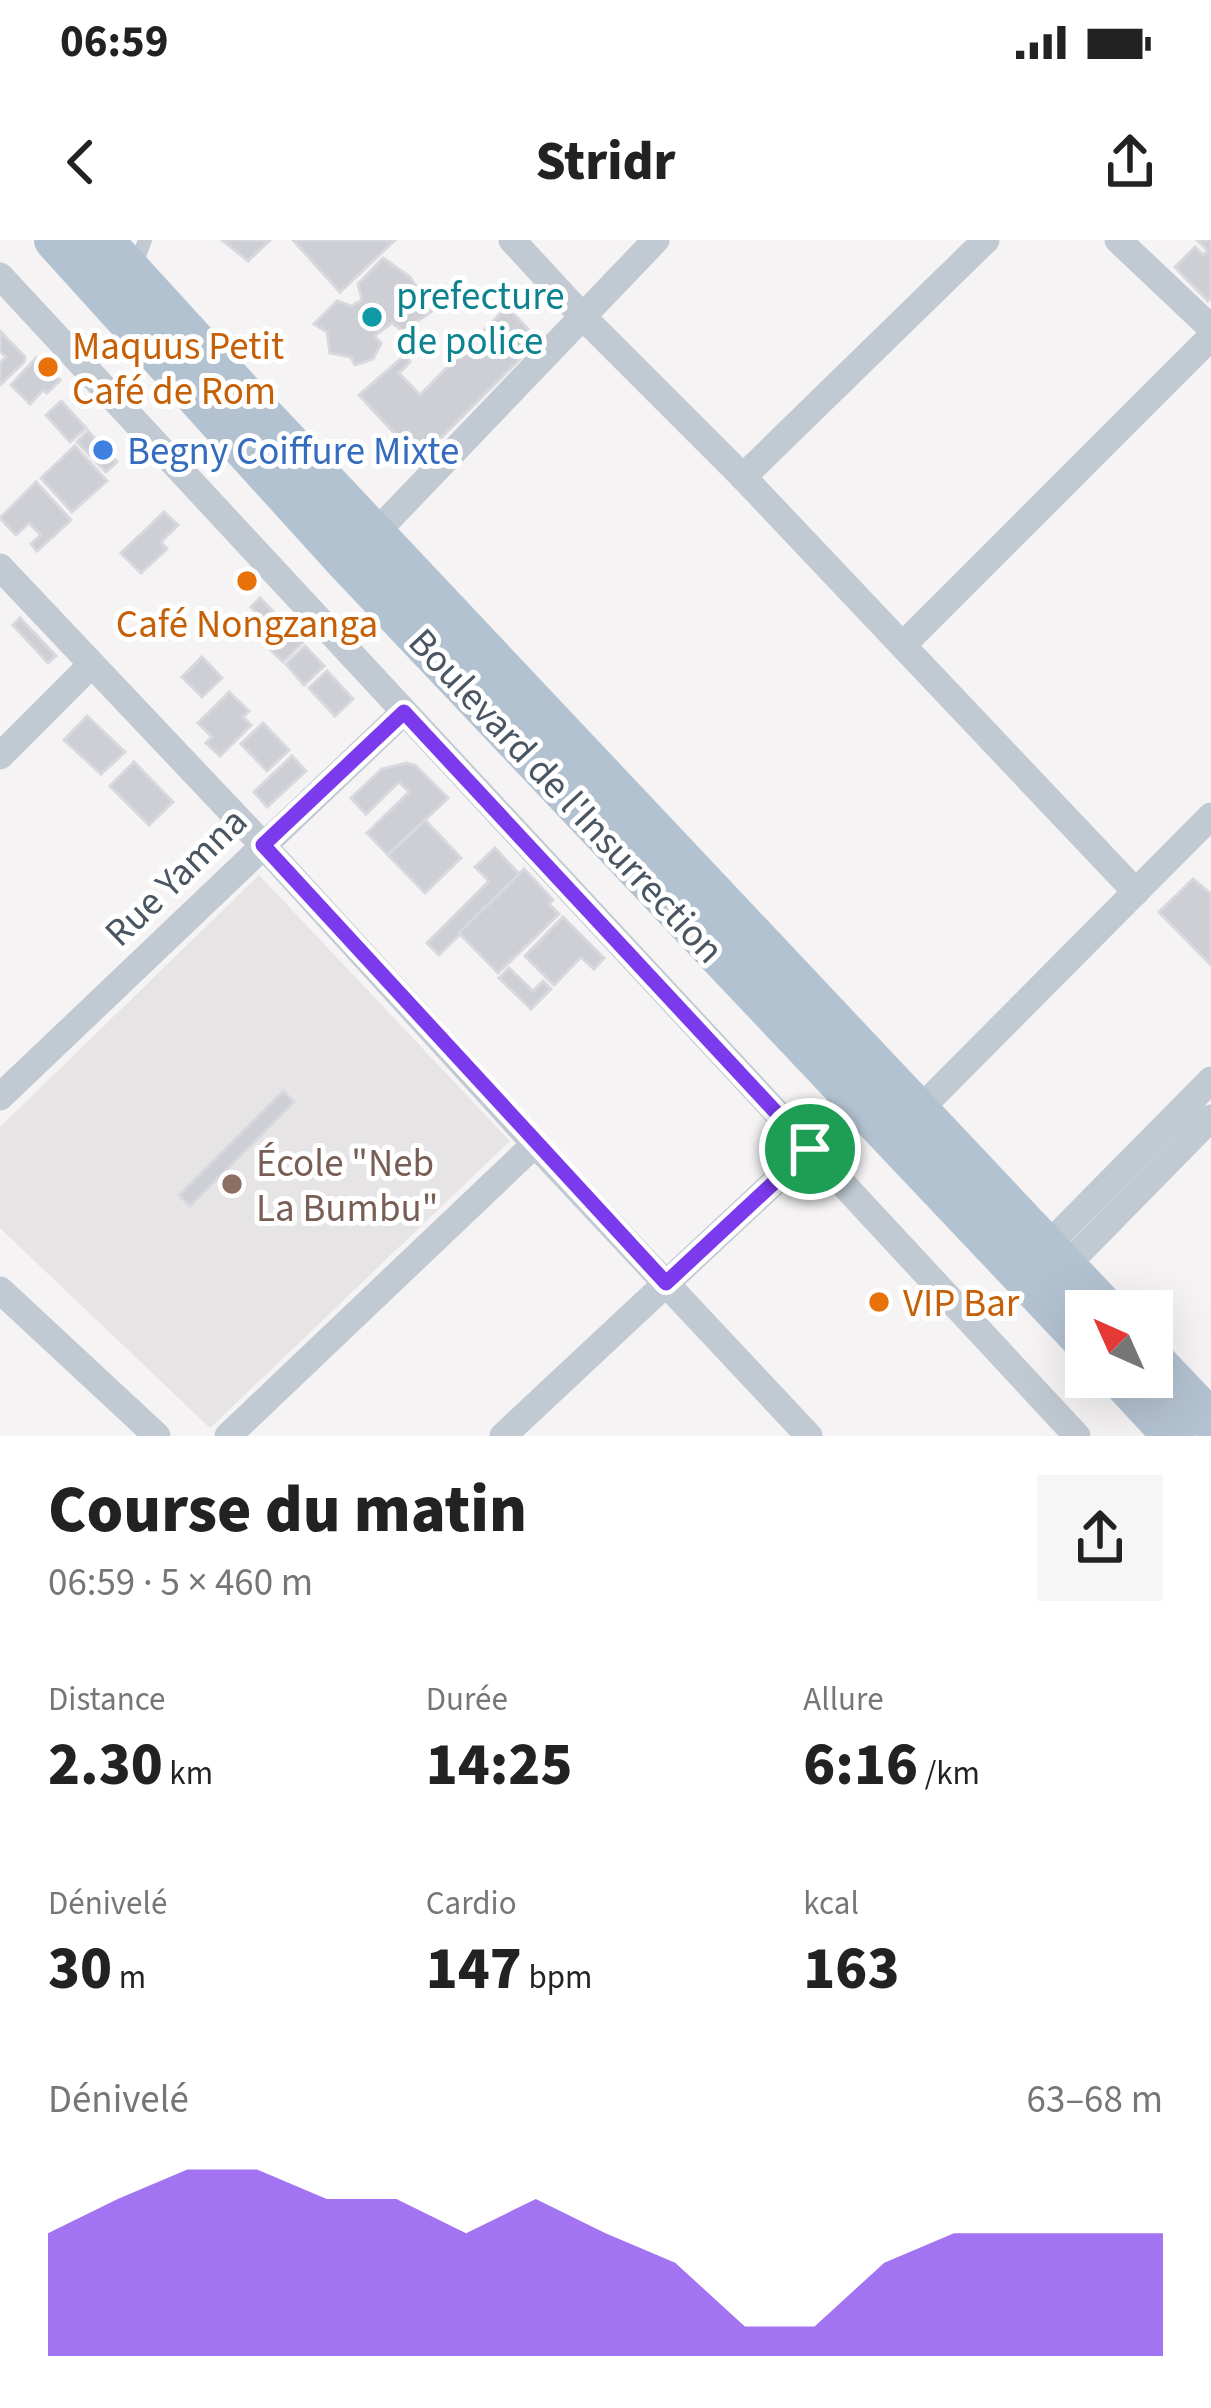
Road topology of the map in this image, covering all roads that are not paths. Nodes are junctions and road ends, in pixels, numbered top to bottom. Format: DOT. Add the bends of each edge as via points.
graph roads {
  1 [pos="56,240"];
  2 [pos="102,240"];
  3 [pos="512,240"];
  4 [pos="656,240"];
  5 [pos="986,240"];
  6 [pos="1118,240"];
  7 [pos="139,256"];
  8 [pos="0,276"];
  9 [pos="583,317"];
  10 [pos="1211,332"];
  11 [pos="743,477"];
  12 [pos="361,548"];
  13 [pos="0,567"];
  14 [pos="903,645"];
  15 [pos="91,665"];
  16 [pos="404,712"];
  17 [pos="0,756"];
  18 [pos="1211,816"];
  19 [pos="263,845"];
  20 [pos="1136,892"];
  21 [pos="1211,1080"];
  22 [pos="0,1097"];
  23 [pos="859,1103"];
  24 [pos="918,1112"];
  25 [pos="1211,1118"];
  26 [pos="535,1144"];
  27 [pos="810,1149"];
  28 [pos="1042,1270"];
  29 [pos="666,1283"];
  30 [pos="0,1290"];
  31 [pos="1074,1290"];
  32 [pos="1065,1308"];
  33 [pos="1173,1381"];
  34 [pos="1139,1398"];
  35 [pos="1211,1421"];
  36 [pos="805,1435"];
  37 [pos="157,1436"];
  38 [pos="228,1436"];
  39 [pos="502,1436"];
  40 [pos="1077,1436"];
  41 [pos="1174,1436"];
  1 -- 12 [label="main road, Boulevard de l'Insurrection"];
  2 -- 7 [label="main road, Boulevard de l'Insurrection"];
  3 -- 9 [label="street"];
  4 -- 9 [label="street"];
  5 -- 11 [label="street"];
  6 -- 10 [label="street"];
  7 -- 12 [label="main road, Boulevard de l'Insurrection"];
  8 -- 16 [label="street"];
  9 -- 11 [label="street"];
  9 -- 12 [label="street"];
  10 -- 14 [label="street"];
  11 -- 14 [label="street"];
  12 -- 23 [label="main road, Boulevard de l'Insurrection"];
  12 -- 24 [label="main road, Boulevard de l'Insurrection"];
  13 -- 15 [label="street"];
  14 -- 20 [label="street"];
  15 -- 17 [label="street"];
  15 -- 19 [label="street"];
  16 -- 19 [label="street, Rue Yamna"];
  16 -- 27 [label="street"];
  18 -- 20 [label="street"];
  19 -- 22 [label="street, Rue Yamna"];
  19 -- 26 [label="street"];
  20 -- 24 [label="street"];
  21 -- 28 [label="street"];
  23 -- 27 [label="street"];
  23 -- 28 [label="main road, Boulevard de l'Insurrection"];
  24 -- 28 [label="main road, Boulevard de l'Insurrection"];
  25 -- 28 [label="street"];
  26 -- 29 [label="street"];
  26 -- 38 [label="street"];
  27 -- 29 [label="street"];
  27 -- 40 [label="street"];
  28 -- 31 [label="main road, Boulevard de l'Insurrection"];
  28 -- 32 [label="main road, Boulevard de l'Insurrection"];
  29 -- 36 [label="street"];
  29 -- 39 [label="street"];
  30 -- 37 [label="street"];
  33 -- 35 [label="main road"];
  34 -- 41 [label="main road"];
}
